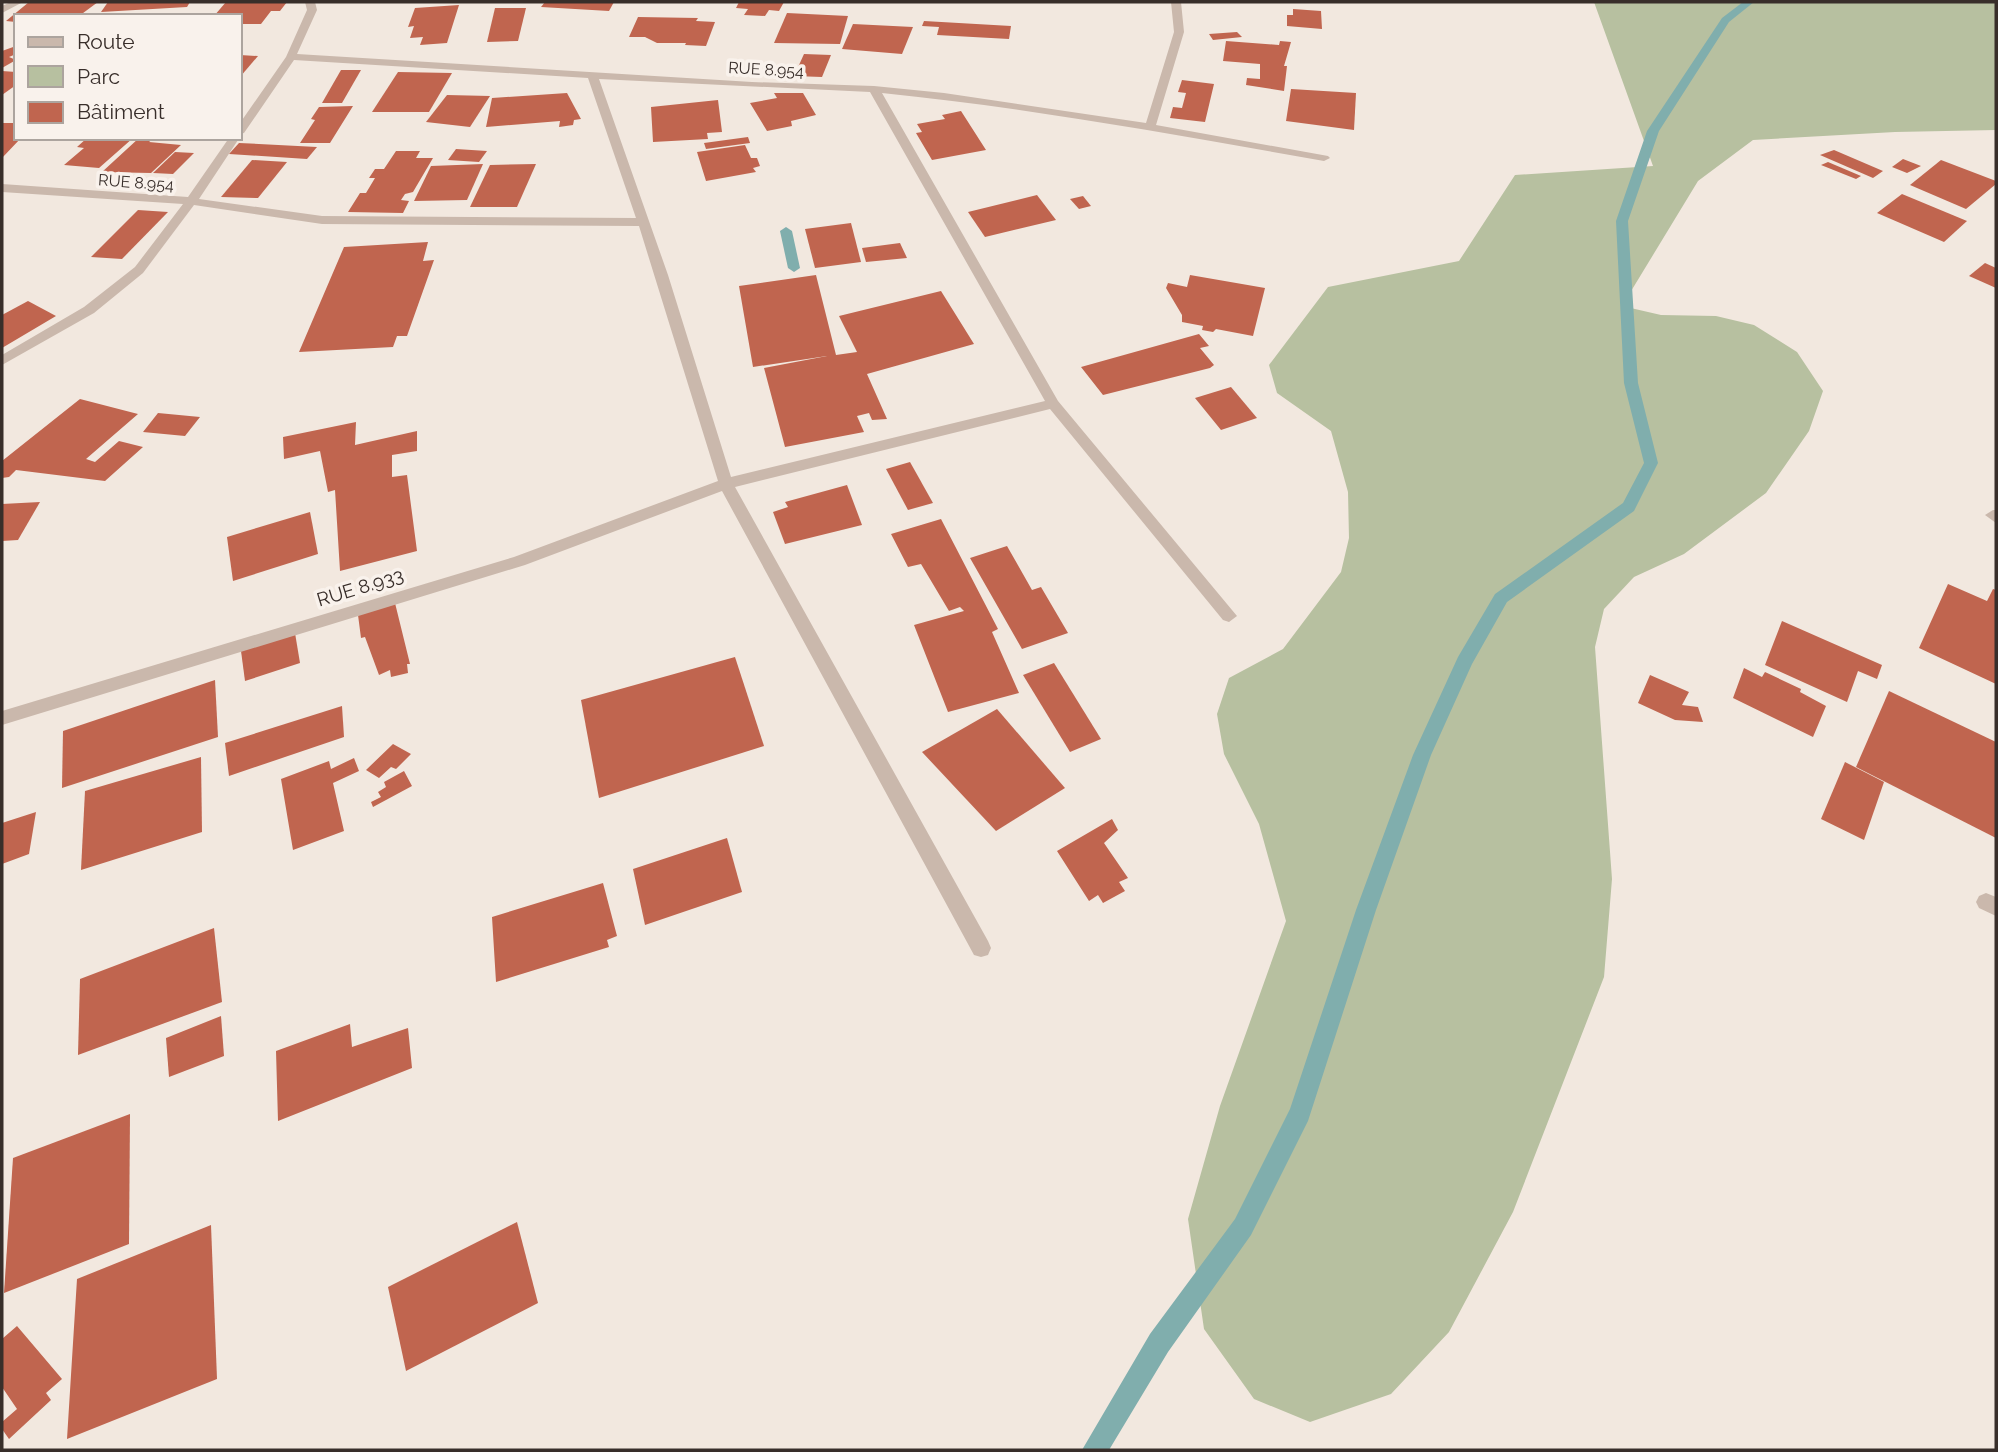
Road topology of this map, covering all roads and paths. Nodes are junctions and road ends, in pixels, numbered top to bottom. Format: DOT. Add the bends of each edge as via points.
graph roads {
  1 [pos="18,2"];
  2 [pos="310,2"];
  3 [pos="1176,2"];
  4 [pos="2,10"];
  5 [pos="291,57"];
  6 [pos="592,74"];
  7 [pos="874,89"];
  8 [pos="1150,127"];
  9 [pos="242,128"];
  10 [pos="234,140"];
  11 [pos="1324,158"];
  12 [pos="2,188"];
  13 [pos="191,201"];
  14 [pos="643,222"];
  15 [pos="2,361"];
  16 [pos="1053,404"];
  17 [pos="726,484"];
  18 [pos="1229,615"];
  19 [pos="2,718"];
  20 [pos="981,948"];
  1 -- 4 [label="street"];
  2 -- 5 [label="street" via="312,10"];
  3 -- 8 [label="street" via="1179,32"];
  5 -- 6 [label="street, RUE 8.954"];
  5 -- 9 [label="street"];
  6 -- 7 [label="street, RUE 8.954"];
  6 -- 14 [label="street"];
  7 -- 8 [label="street, RUE 8.954"];
  7 -- 16 [label="street"];
  8 -- 11 [label="street, RUE 8.954"];
  10 -- 13 [label="street, RUE 8.954"];
  12 -- 13 [label="street, RUE 8.954"];
  13 -- 14 [label="street" via="322,220"];
  13 -- 15 [label="street" via="139,270 89,310"];
  14 -- 17 [label="street"];
  16 -- 17 [label="street, RUE 8.933"];
  16 -- 18 [label="street"];
  17 -- 19 [label="street, RUE 8.933" via="519,561"];
  17 -- 20 [label="street"];
}
